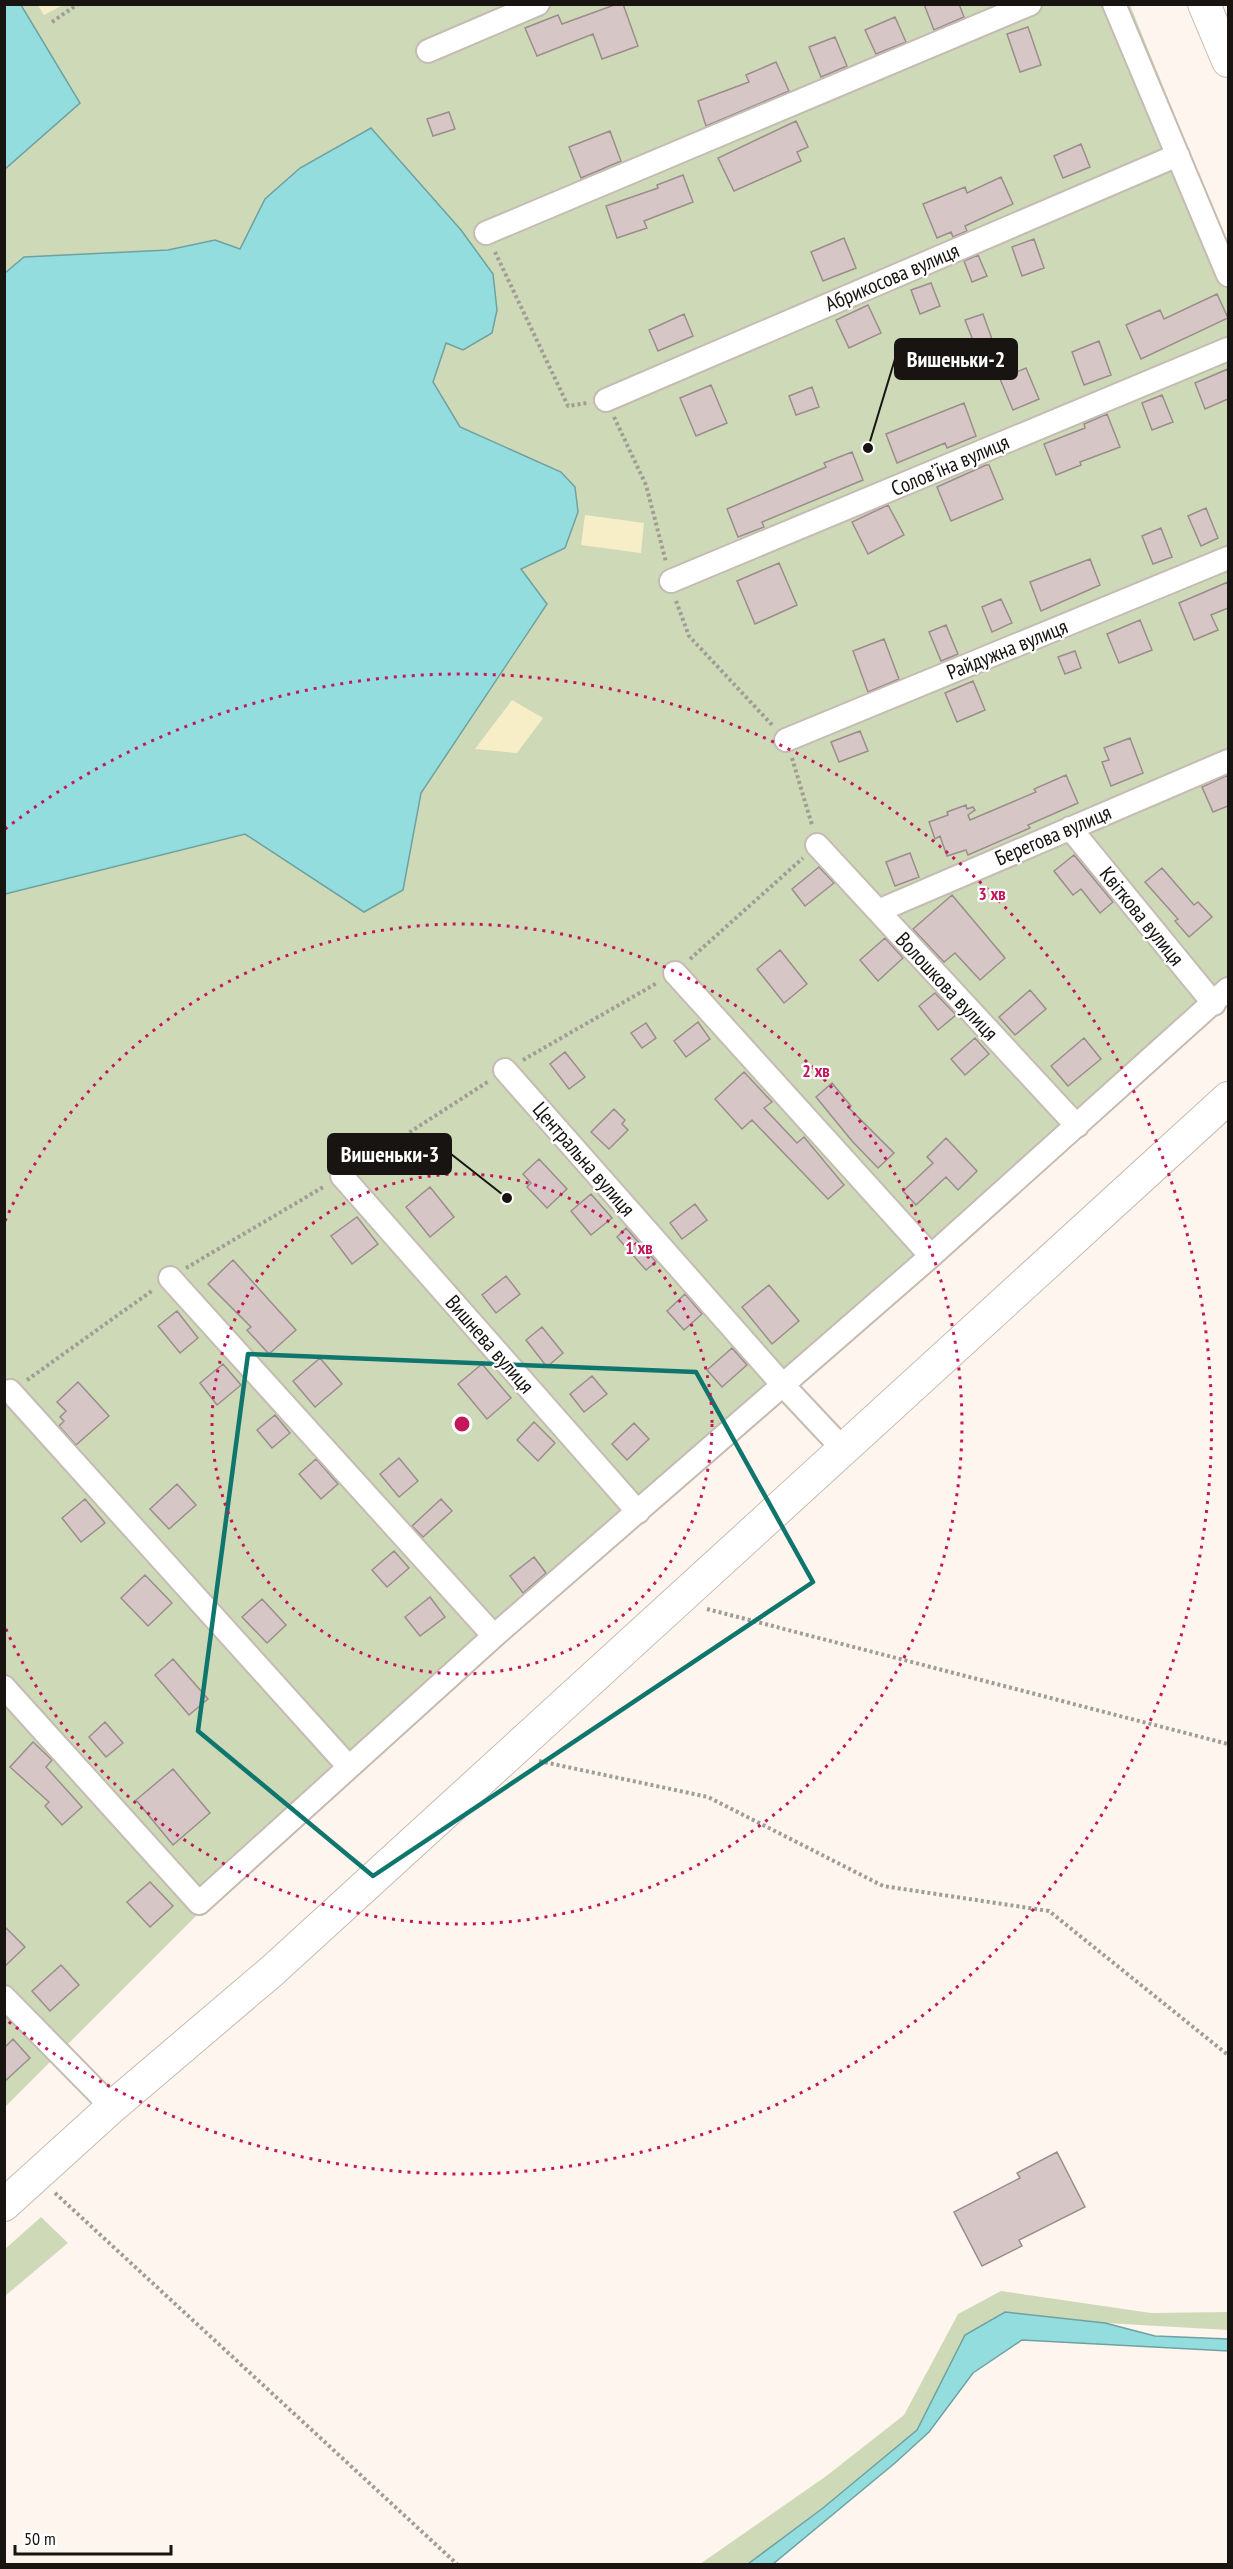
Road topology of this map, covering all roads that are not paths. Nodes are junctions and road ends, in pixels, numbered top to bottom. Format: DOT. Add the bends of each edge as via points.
graph roads {
  1 [pos="538,4"];
  2 [pos="1030,4"];
  3 [pos="1114,4"];
  4 [pos="1204,4"];
  5 [pos="428,51"];
  6 [pos="1228,61"];
  7 [pos="1178,155"];
  8 [pos="486,233"];
  9 [pos="1228,275"];
  10 [pos="1228,349"];
  11 [pos="606,400"];
  12 [pos="1228,558"];
  13 [pos="671,581"];
  14 [pos="786,740"];
  15 [pos="1228,761"];
  16 [pos="1070,828"];
  17 [pos="818,845"];
  18 [pos="878,910"];
  19 [pos="675,973"];
  20 [pos="1221,996"];
  21 [pos="505,1070"];
  22 [pos="1228,1098"];
  23 [pos="1077,1126"];
  24 [pos="342,1176"];
  25 [pos="931,1256"];
  26 [pos="170,1278"];
  27 [pos="782,1384"];
  28 [pos="10,1391"];
  29 [pos="843,1449"];
  30 [pos="638,1512"];
  31 [pos="494,1636"];
  32 [pos="4,1687"];
  33 [pos="349,1767"];
  34 [pos="4,1997"];
  35 [pos="112,2107"];
  36 [pos="4,2205"];
  1 -- 5 [label="street"];
  2 -- 8 [label="street"];
  3 -- 7 [label="street"];
  4 -- 6 [label="street"];
  7 -- 9 [label="street"];
  7 -- 11 [label="street, Абрикосова вулиця"];
  10 -- 13 [label="street, Соловʼїна вулиця"];
  12 -- 14 [label="street, Райдужна вулиця"];
  15 -- 16 [label="street, Берегова вулиця"];
  16 -- 18 [label="street, Берегова вулиця"];
  16 -- 20 [label="street, Квіткова вулиця"];
  17 -- 18 [label="street, Волошкова вулиця"];
  18 -- 23 [label="street, Волошкова вулиця"];
  19 -- 25 [label="street"];
  20 -- 23 [label="street"];
  21 -- 27 [label="street, Центральна вулиця"];
  22 -- 29 [label="street"];
  23 -- 25 [label="street"];
  24 -- 30 [label="street, Вишнева вулиця"];
  25 -- 27 [label="street"];
  26 -- 31 [label="street"];
  27 -- 29 [label="street, Центральна вулиця"];
  27 -- 30 [label="street"];
  28 -- 33 [label="street"];
  29 -- 35 [label="street" via="272,1971"];
  30 -- 31 [label="street"];
  31 -- 33 [label="street"];
  32 -- 33 [label="street" via="199,1903"];
  34 -- 35 [label="street"];
  35 -- 36 [label="street"];
}
